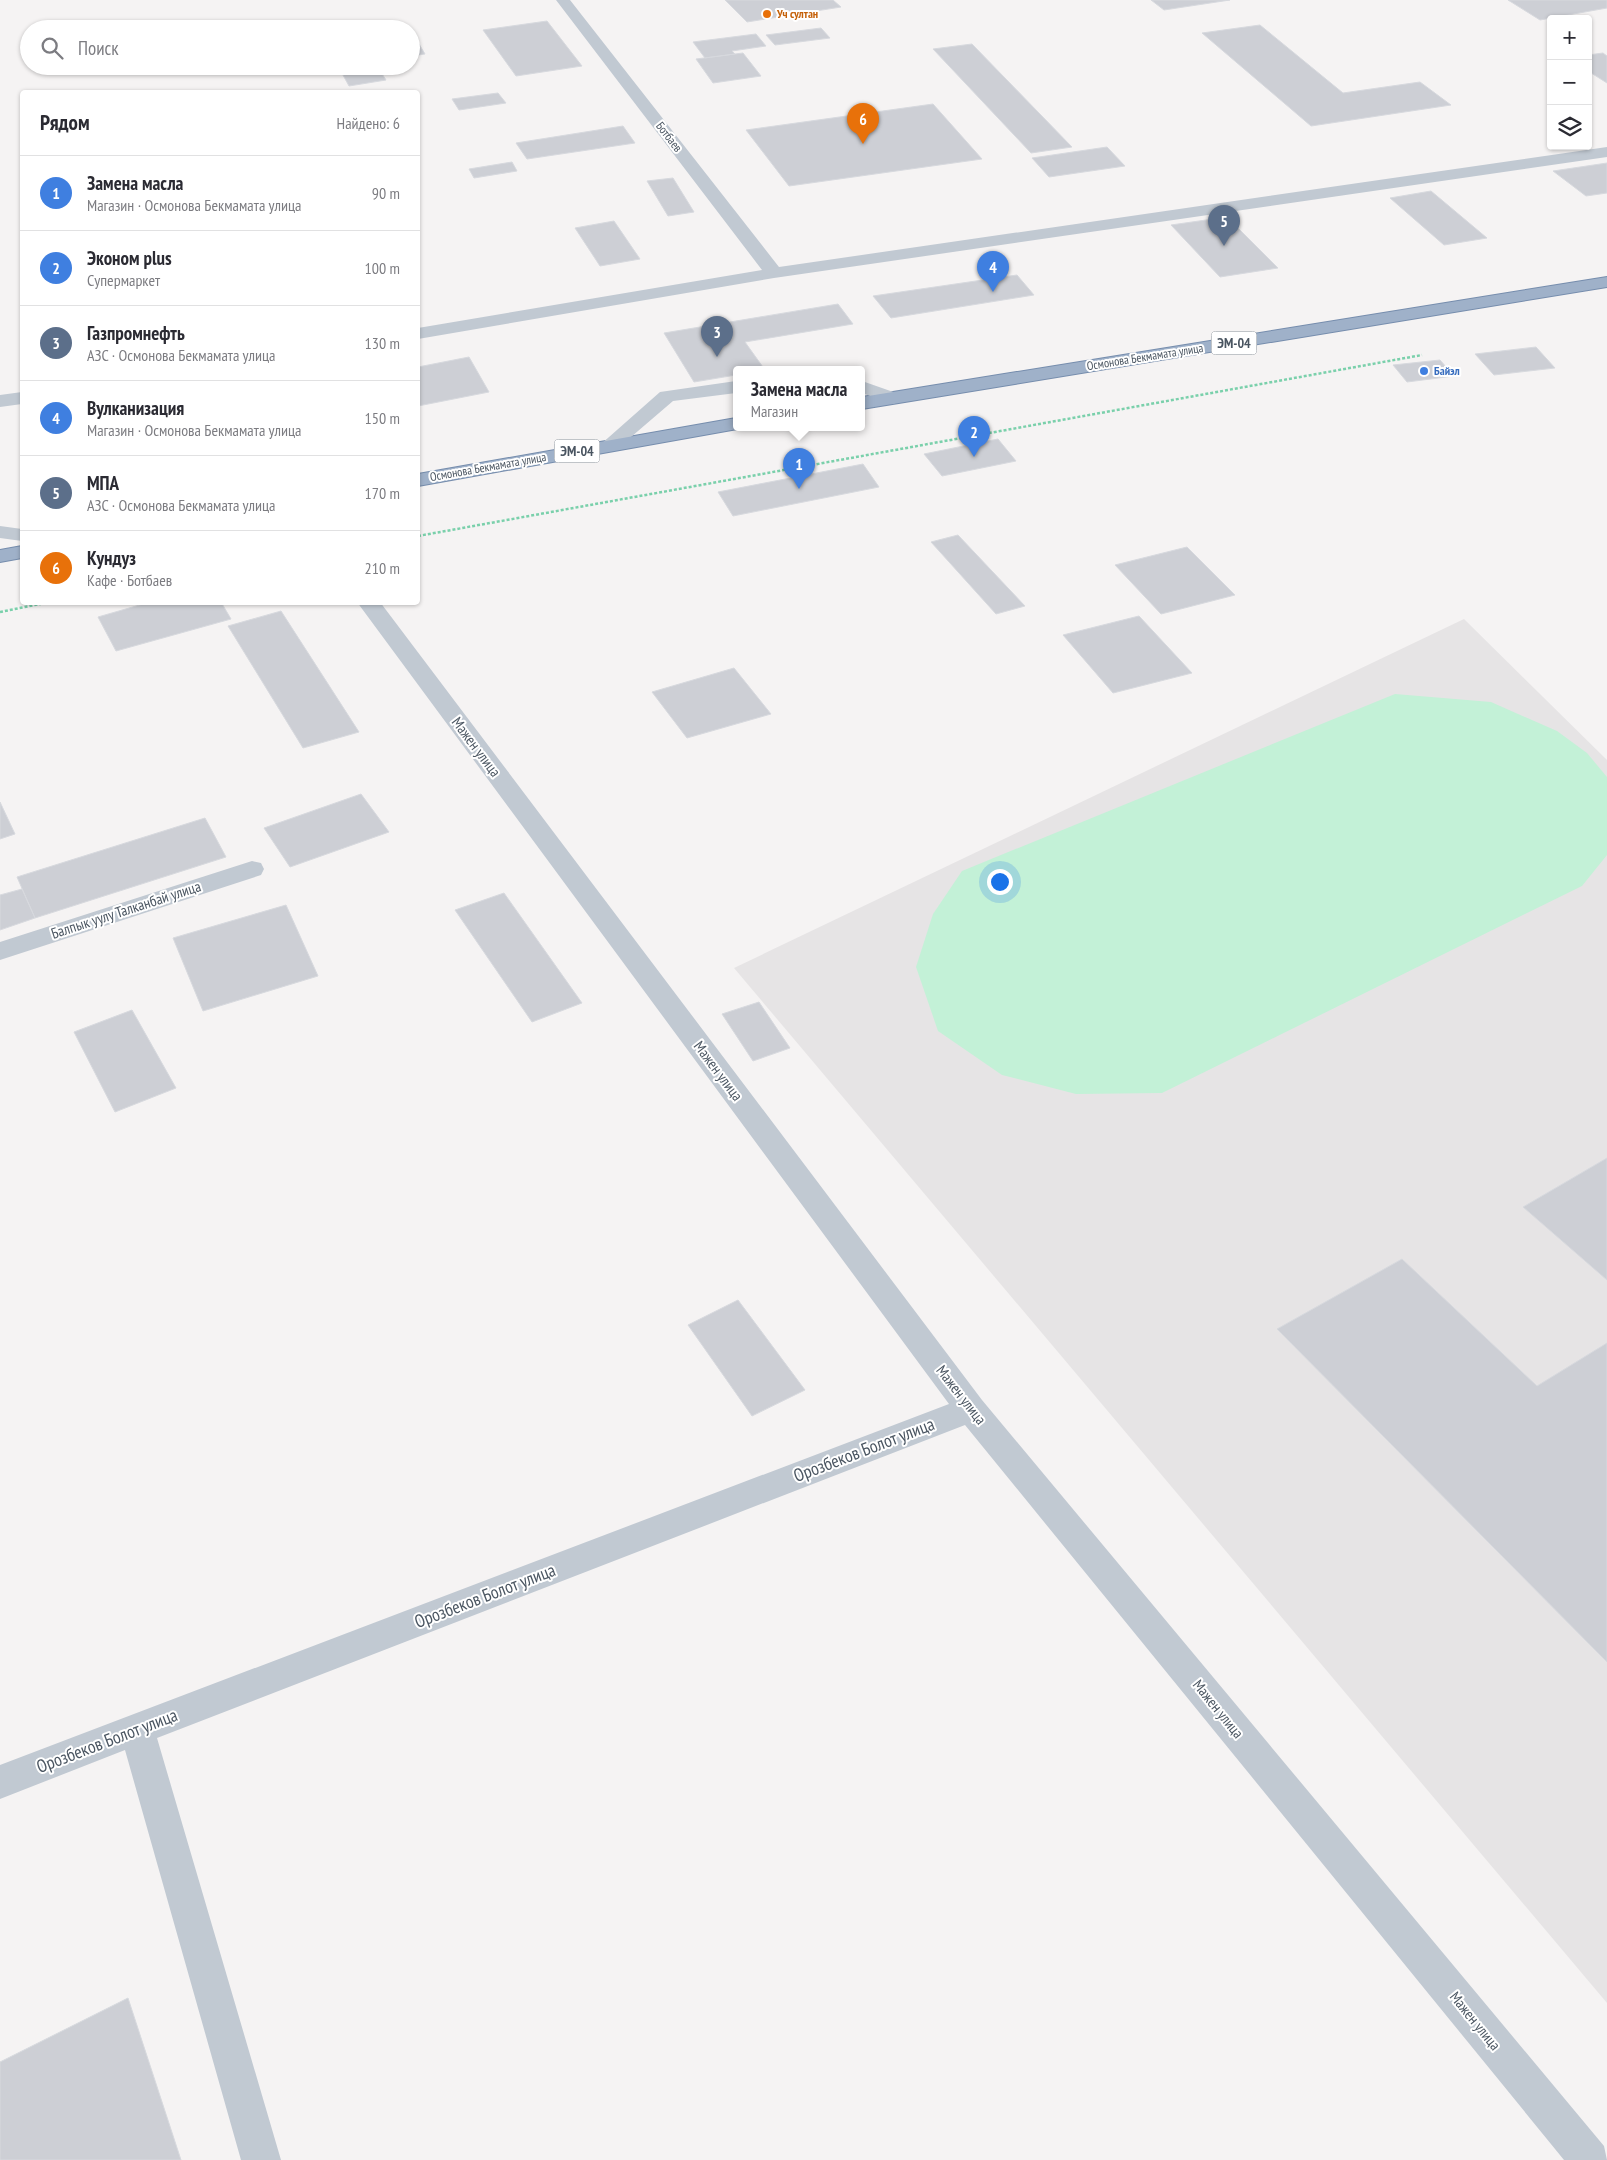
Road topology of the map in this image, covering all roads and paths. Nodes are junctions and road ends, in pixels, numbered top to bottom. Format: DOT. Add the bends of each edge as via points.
graph roads {
  1 [pos="563,0"];
  2 [pos="1607,152"];
  3 [pos="774,273"];
  4 [pos="1607,282"];
  5 [pos="420,334"];
  6 [pos="1430,353"];
  7 [pos="733,387"];
  8 [pos="865,388"];
  9 [pos="20,398"];
  10 [pos="892,398"];
  11 [pos="0,401"];
  12 [pos="865,402"];
  13 [pos="733,424"];
  14 [pos="610,445"];
  15 [pos="420,480"];
  16 [pos="0,532"];
  17 [pos="20,535"];
  18 [pos="420,536"];
  19 [pos="20,552"];
  20 [pos="0,556"];
  21 [pos="35,605"];
  22 [pos="370,605"];
  23 [pos="0,612"];
  24 [pos="252,869"];
  25 [pos="0,951"];
  26 [pos="971,1409"];
  27 [pos="137,1729"];
  28 [pos="0,1782"];
  29 [pos="261,2160"];
  30 [pos="1590,2160"];
  1 -- 3 [label="street, Ботбаев"];
  2 -- 3 [label="street"];
  3 -- 5 [label="street"];
  4 -- 10 [label="highway, Осмонова Бекмамата улица / ЭМ-04"];
  6 -- 18 [label="path"];
  7 -- 14 [label="street" via="667,396"];
  8 -- 10 [label="street"];
  9 -- 11 [label="street"];
  10 -- 12 [label="highway, Осмонова Бекмамата улица / ЭМ-04"];
  13 -- 14 [label="highway, Осмонова Бекмамата улица / ЭМ-04"];
  14 -- 15 [label="highway, Осмонова Бекмамата улица / ЭМ-04"];
  16 -- 17 [label="street"];
  19 -- 20 [label="highway"];
  21 -- 23 [label="path"];
  22 -- 26 [label="street, Мажен улица"];
  24 -- 25 [label="street, Балпык уулу Талканбай улица"];
  26 -- 27 [label="street, Орозбеков Болот улица"];
  26 -- 30 [label="street, Мажен улица"];
  27 -- 28 [label="street, Орозбеков Болот улица"];
  27 -- 29 [label="street"];
}
